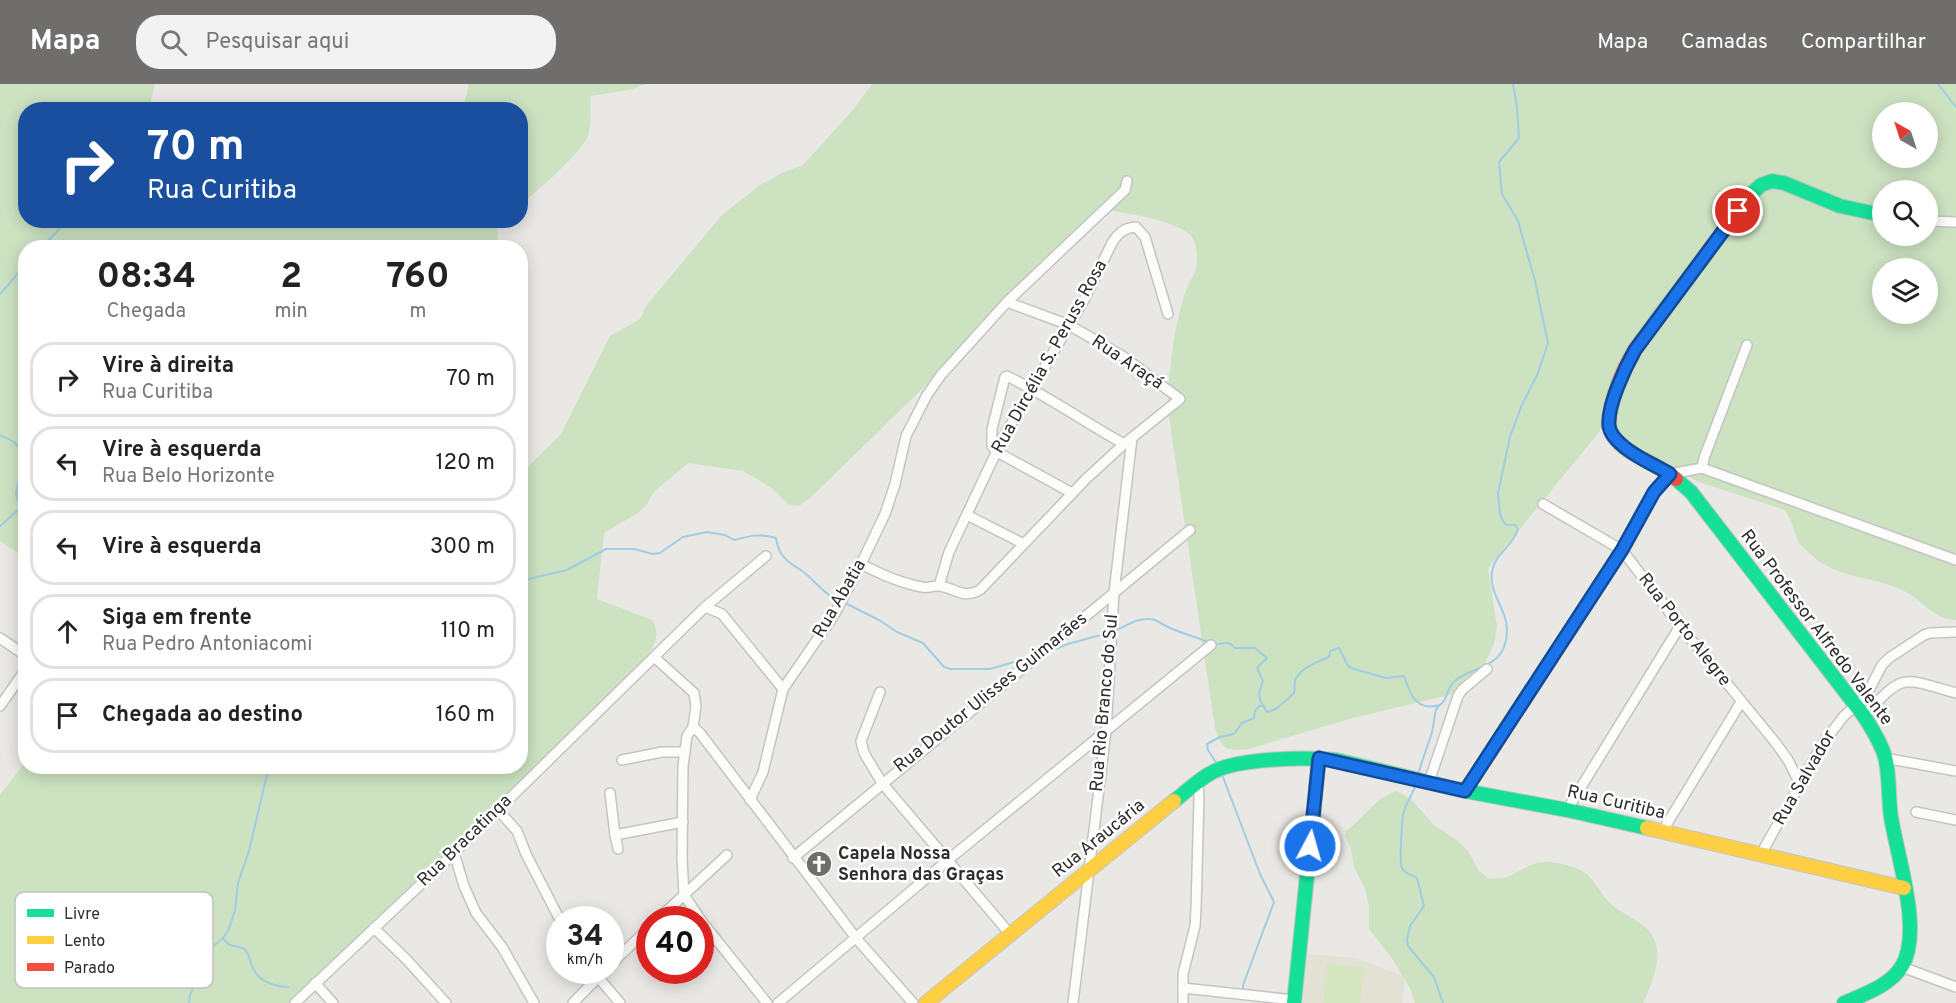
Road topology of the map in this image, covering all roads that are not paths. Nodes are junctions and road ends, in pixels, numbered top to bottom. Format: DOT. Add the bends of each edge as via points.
graph roads {
  1 [pos="1127,181"];
  2 [pos="1872,213"];
  3 [pos="1938,221"];
  4 [pos="1956,222"];
  5 [pos="1007,302"];
  6 [pos="1168,315"];
  7 [pos="1069,325"];
  8 [pos="1747,345"];
  9 [pos="1032,388"];
  10 [pos="1128,441"];
  11 [pos="997,452"];
  12 [pos="1702,468"];
  13 [pos="1670,474"];
  14 [pos="1072,493"];
  15 [pos="1543,504"];
  16 [pos="967,515"];
  17 [pos="1190,530"];
  18 [pos="1024,544"];
  19 [pos="1622,550"];
  20 [pos="766,556"];
  21 [pos="1956,560"];
  22 [pos="861,564"];
  23 [pos="939,586"];
  24 [pos="1114,592"];
  25 [pos="705,607"];
  26 [pos="1680,626"];
  27 [pos="1956,632"];
  28 [pos="0,638"];
  29 [pos="1210,645"];
  30 [pos="18,650"];
  31 [pos="654,657"];
  32 [pos="1486,669"];
  33 [pos="18,680"];
  34 [pos="783,689"];
  35 [pos="880,693"];
  36 [pos="1956,693"];
  37 [pos="1741,702"];
  38 [pos="0,706"];
  39 [pos="1859,711"];
  40 [pos="693,727"];
  41 [pos="1106,731"];
  42 [pos="685,752"];
  43 [pos="1319,758"];
  44 [pos="1885,758"];
  45 [pos="622,760"];
  46 [pos="1956,771"];
  47 [pos="1198,782"];
  48 [pos="1429,782"];
  49 [pos="882,783"];
  50 [pos="1800,784"];
  51 [pos="1465,791"];
  52 [pos="610,793"];
  53 [pos="750,800"];
  54 [pos="498,810"];
  55 [pos="1567,810"];
  56 [pos="1916,812"];
  57 [pos="1956,820"];
  58 [pos="682,822"];
  59 [pos="1662,832"];
  60 [pos="615,835"];
  61 [pos="618,849"];
  62 [pos="453,853"];
  63 [pos="1761,854"];
  64 [pos="727,855"];
  65 [pos="794,858"];
  66 [pos="948,860"];
  67 [pos="1089,869"];
  68 [pos="1905,888"];
  69 [pos="684,895"];
  70 [pos="553,906"];
  71 [pos="672,906"];
  72 [pos="374,928"];
  73 [pos="1010,934"];
  74 [pos="856,938"];
  75 [pos="636,940"];
  76 [pos="624,952"];
  77 [pos="1902,967"];
  78 [pos="315,983"];
  79 [pos="587,984"];
  80 [pos="604,984"];
  81 [pos="1956,987"];
  82 [pos="1183,988"];
  83 [pos="1294,1001"];
  84 [pos="295,1003"];
  85 [pos="333,1003"];
  86 [pos="446,1003"];
  87 [pos="534,1003"];
  88 [pos="573,1003"];
  89 [pos="620,1003"];
  90 [pos="767,1003"];
  91 [pos="778,1003"];
  92 [pos="913,1003"];
  93 [pos="926,1003"];
  94 [pos="1073,1003"];
  95 [pos="1183,1003"];
  96 [pos="1844,1003"];
  1 -- 5 [label="street" via="1125,190"];
  2 -- 13 [label="street, Rua Professor Alfredo Valente" via="1840,206 1772,181 1751,194 1635,350 1622,374 1611,412 1609,426 1622,446"];
  3 -- 4 [label="street"];
  5 -- 7 [label="street, Rua Araçá"];
  5 -- 22 [label="street, Rua Abatia" via="927,396 906,436 885,514"];
  6 -- 7 [label="street, Rua Dircélia S. Peruss Rosa" via="1145,237 1136,227 1127,228 1112,243"];
  7 -- 9 [label="street, Rua Dircélia S. Peruss Rosa"];
  7 -- 10 [label="street, Rua Araçá" via="1124,357 1180,399"];
  8 -- 12 [label="street"];
  9 -- 10 [label="street" via="1070,413"];
  9 -- 11 [label="street, Rua Dircélia S. Peruss Rosa"];
  9 -- 11 [label="street" via="1007,376 1004,379 992,429 992,446"];
  10 -- 14 [label="street"];
  10 -- 24 [label="street, Rua Rio Branco do Sul"];
  11 -- 14 [label="street"];
  11 -- 16 [label="street, Rua Dircélia S. Peruss Rosa"];
  12 -- 13 [label="street"];
  12 -- 21 [label="street"];
  13 -- 19 [label="street" via="1654,492"];
  13 -- 39 [label="street, Rua Professor Alfredo Valente" via="1690,492"];
  14 -- 18 [label="street"];
  15 -- 19 [label="street, Rua Porto Alegre"];
  16 -- 18 [label="street"];
  16 -- 23 [label="street, Rua Dircélia S. Peruss Rosa"];
  17 -- 24 [label="street, Rua Doutor Ulisses Guimarães"];
  18 -- 23 [label="street" via="980,590 964,594"];
  19 -- 26 [label="street, Rua Porto Alegre"];
  19 -- 51 [label="street"];
  20 -- 25 [label="street, Rua Bracatinga"];
  22 -- 23 [label="street" via="925,588"];
  22 -- 34 [label="street, Rua Abatia" via="834,615"];
  24 -- 41 [label="street, Rua Rio Branco do Sul"];
  24 -- 49 [label="street, Rua Doutor Ulisses Guimarães"];
  25 -- 31 [label="street, Rua Bracatinga"];
  25 -- 34 [label="street" via="722,614"];
  26 -- 37 [label="street, Rua Porto Alegre"];
  26 -- 55 [label="street"];
  27 -- 39 [label="street" via="1930,633 1889,658"];
  28 -- 30 [label="street"];
  29 -- 41 [label="street"];
  31 -- 40 [label="street" via="694,693"];
  31 -- 54 [label="street, Rua Bracatinga"];
  32 -- 48 [label="street" via="1458,696"];
  33 -- 38 [label="street"];
  34 -- 53 [label="street, Rua Abatia" via="763,772"];
  35 -- 49 [label="street" via="861,741"];
  36 -- 39 [label="street" via="1908,681 1889,689"];
  37 -- 50 [label="street, Rua Porto Alegre" via="1788,760"];
  37 -- 59 [label="street"];
  39 -- 44 [label="street, Rua Professor Alfredo Valente"];
  39 -- 50 [label="street, Rua Salvador" via="1833,727"];
  40 -- 42 [label="street"];
  40 -- 53 [label="street"];
  41 -- 66 [label="street"];
  41 -- 67 [label="street, Rua Rio Branco do Sul"];
  42 -- 45 [label="street"];
  42 -- 58 [label="street"];
  43 -- 47 [label="street, Rua Araucária" via="1254,763 1214,771"];
  43 -- 48 [label="street, Rua Curitiba"];
  43 -- 83 [label="street"];
  44 -- 46 [label="street"];
  44 -- 68 [label="street, Rua Professor Alfredo Valente" via="1893,831"];
  47 -- 67 [label="street, Rua Araucária"];
  47 -- 82 [label="street" via="1195,926"];
  48 -- 51 [label="street, Rua Curitiba"];
  49 -- 65 [label="street, Rua Doutor Ulisses Guimarães"];
  49 -- 66 [label="street"];
  50 -- 63 [label="street, Rua Salvador"];
  51 -- 55 [label="street, Rua Curitiba"];
  52 -- 60 [label="street"];
  53 -- 65 [label="street"];
  54 -- 62 [label="street, Rua Bracatinga"];
  54 -- 70 [label="street" via="518,831"];
  55 -- 59 [label="street, Rua Curitiba"];
  56 -- 57 [label="street"];
  58 -- 60 [label="street"];
  58 -- 69 [label="street"];
  59 -- 63 [label="street, Rua Curitiba"];
  60 -- 61 [label="street"];
  62 -- 72 [label="street, Rua Bracatinga"];
  62 -- 87 [label="street" via="476,913 502,947"];
  63 -- 68 [label="street, Rua Curitiba"];
  64 -- 69 [label="street"];
  65 -- 74 [label="street"];
  66 -- 73 [label="street"];
  66 -- 74 [label="street"];
  67 -- 73 [label="street, Rua Araucária"];
  67 -- 94 [label="street, Rua Rio Branco do Sul"];
  68 -- 77 [label="street, Rua Professor Alfredo Valente" via="1910,934"];
  69 -- 71 [label="street"];
  69 -- 90 [label="street"];
  72 -- 78 [label="street, Rua Bracatinga"];
  72 -- 86 [label="street"];
  73 -- 93 [label="street, Rua Araucária"];
  74 -- 91 [label="street"];
  74 -- 92 [label="street"];
  75 -- 76 [label="street"];
  77 -- 81 [label="street"];
  77 -- 96 [label="street" via="1888,980"];
  78 -- 84 [label="street, Rua Bracatinga"];
  78 -- 85 [label="street"];
  79 -- 88 [label="street"];
  80 -- 89 [label="street"];
  82 -- 83 [label="street"];
  82 -- 95 [label="street"];
}
